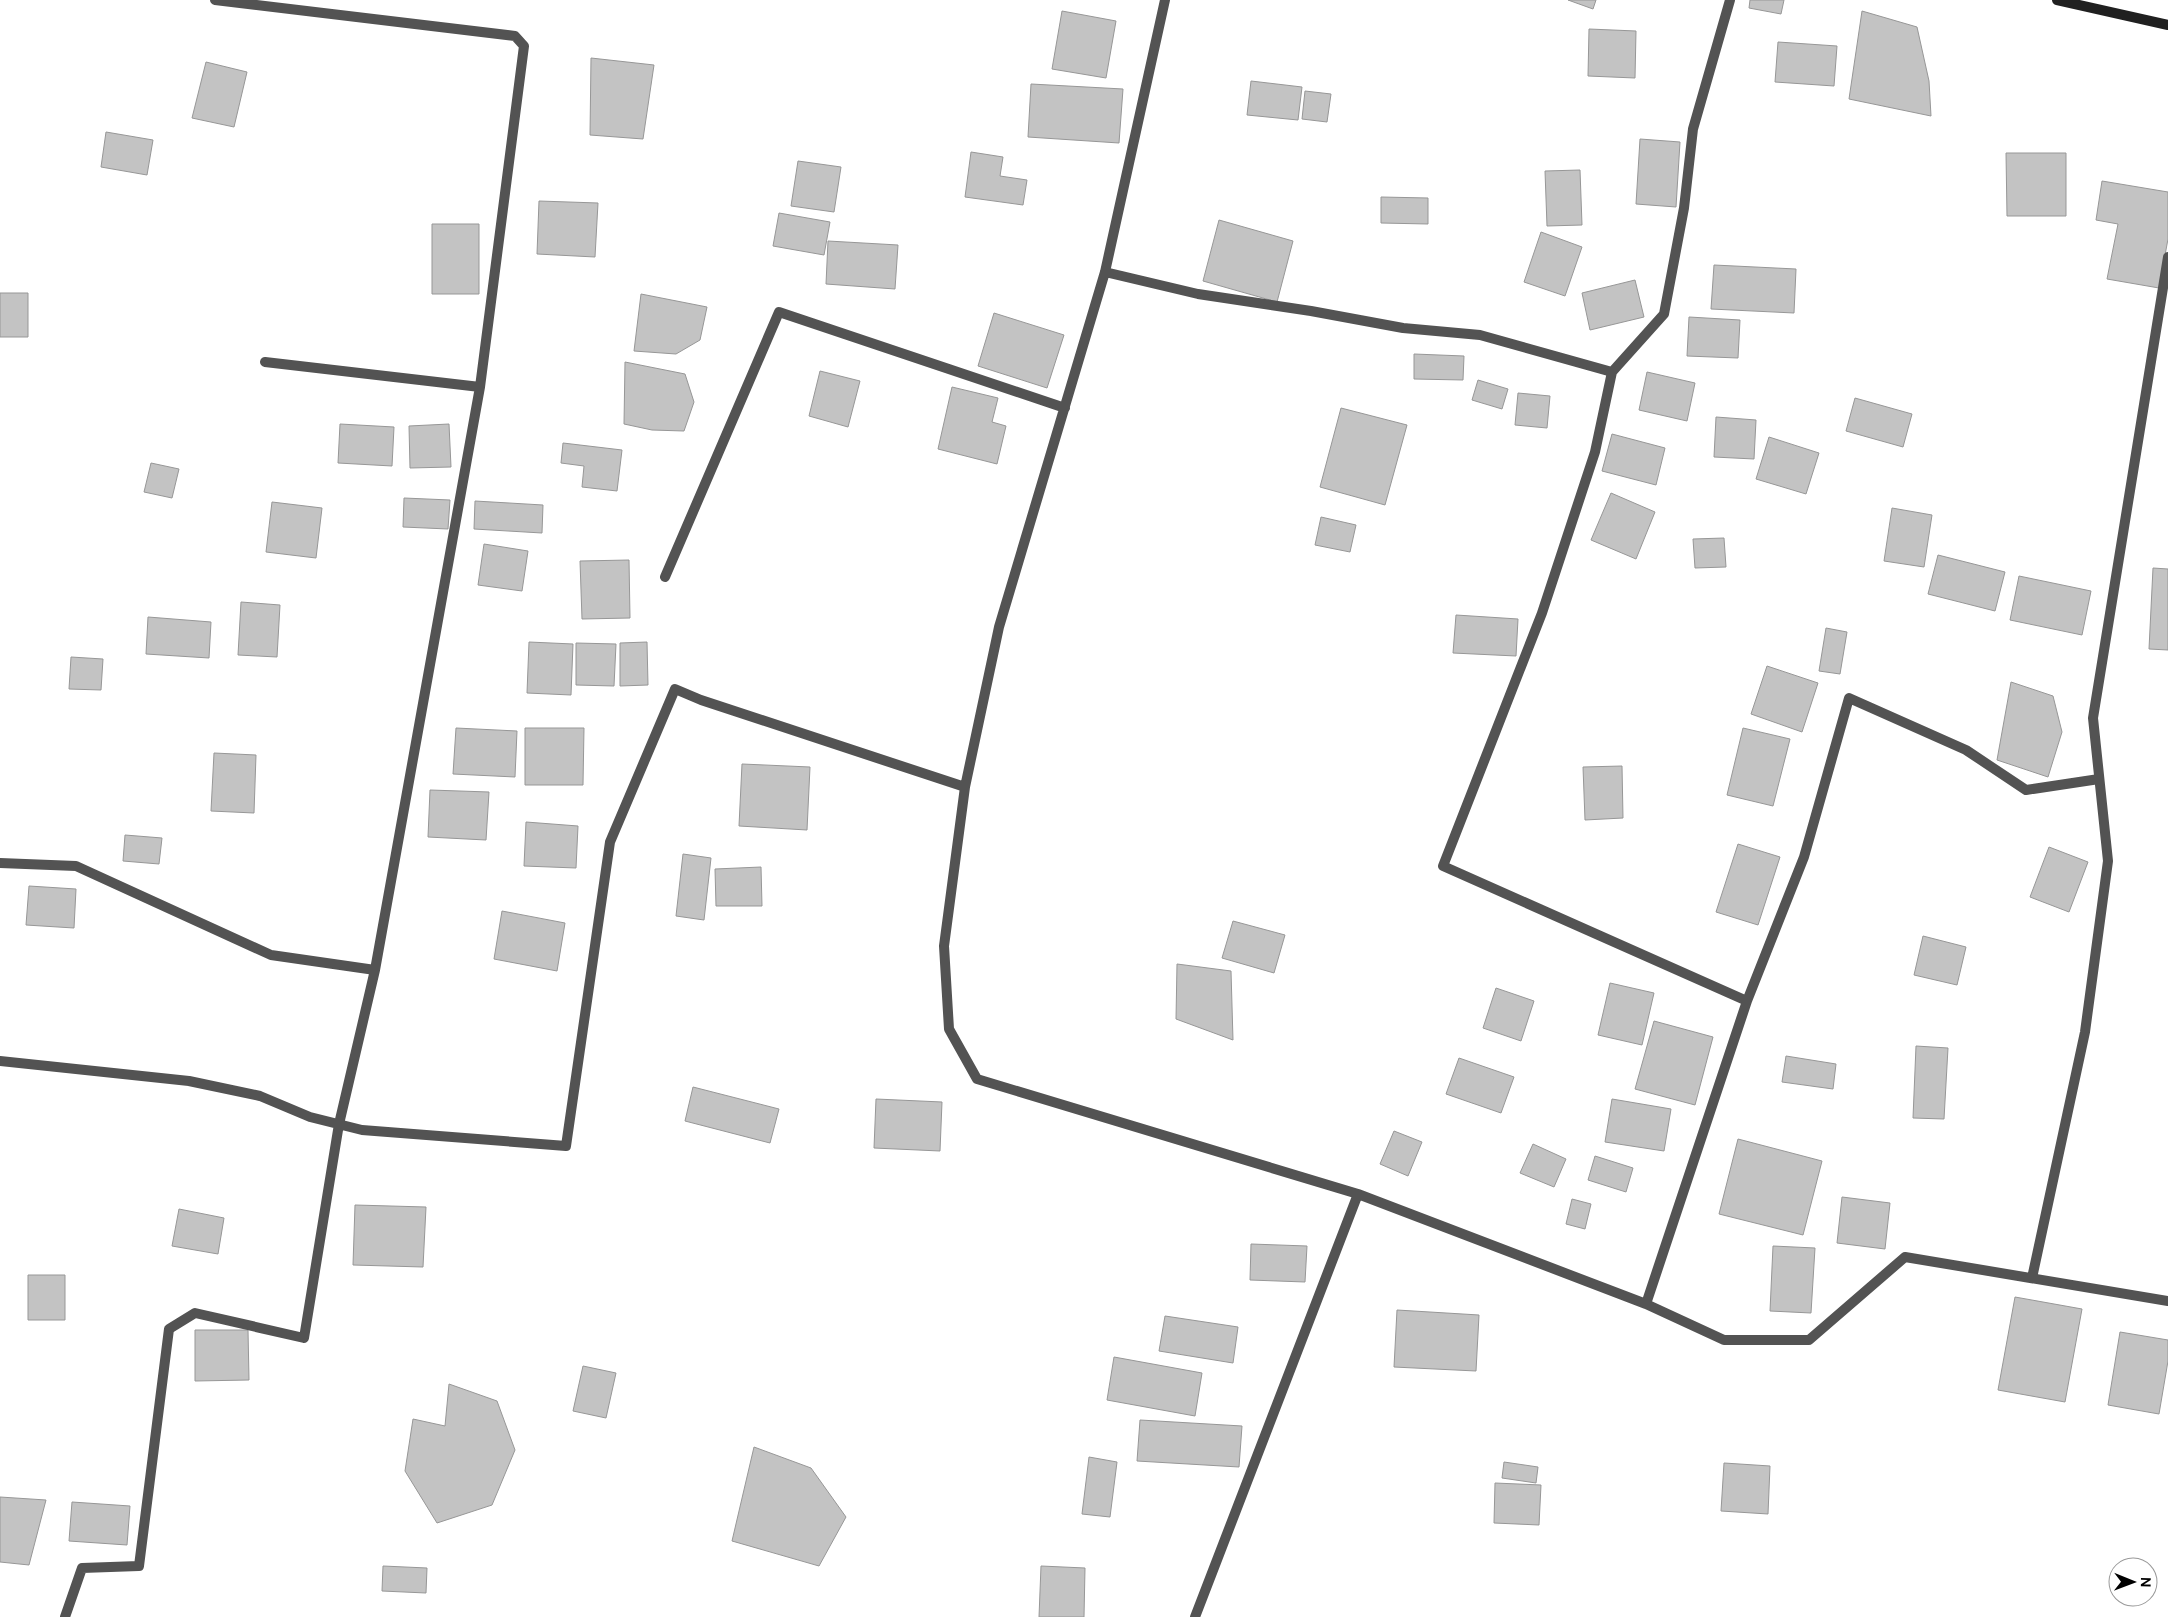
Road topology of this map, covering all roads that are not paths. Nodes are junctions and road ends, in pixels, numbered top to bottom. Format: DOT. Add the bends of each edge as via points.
graph roads {
  1 [pos="215,0"];
  2 [pos="1165,0"];
  3 [pos="1730,0"];
  4 [pos="2057,0"];
  5 [pos="2168,25"];
  6 [pos="2168,257"];
  7 [pos="1105,272"];
  8 [pos="264,362"];
  9 [pos="1612,372"];
  10 [pos="480,387"];
  11 [pos="1065,408"];
  12 [pos="665,577"];
  13 [pos="2099,779"];
  14 [pos="965,787"];
  15 [pos="0,863"];
  16 [pos="375,970"];
  17 [pos="1747,1001"];
  18 [pos="0,1061"];
  19 [pos="338,1124"];
  20 [pos="1358,1194"];
  21 [pos="2032,1278"];
  22 [pos="2168,1301"];
  23 [pos="1646,1304"];
  24 [pos="65,1617"];
  25 [pos="1195,1617"];
  1 -- 10 [label="street" via="515,36 524,46"];
  2 -- 7 [label="street"];
  3 -- 9 [label="street" via="1693,128 1684,208 1664,314"];
  4 -- 5 [label="main road"];
  6 -- 13 [label="street" via="2092,718"];
  7 -- 9 [label="street" via="1198,294 1403,328 1480,335"];
  7 -- 11 [label="street"];
  8 -- 10 [label="street"];
  9 -- 17 [label="street" via="1595,452 1542,613 1443,866"];
  10 -- 16 [label="street"];
  11 -- 12 [label="street" via="779,312"];
  11 -- 14 [label="street" via="999,627"];
  13 -- 17 [label="street" via="2026,790 1966,750 1849,698 1804,857"];
  13 -- 21 [label="street" via="2108,861 2085,1032"];
  14 -- 19 [label="street" via="675,689 610,842 566,1146 362,1130"];
  14 -- 20 [label="street" via="944,946 949,1029 977,1078"];
  15 -- 16 [label="street" via="76,866 271,955"];
  16 -- 19 [label="street"];
  17 -- 23 [label="street"];
  18 -- 19 [label="street" via="189,1080 260,1096 310,1117"];
  19 -- 24 [label="street" via="304,1338 195,1313 170,1329 139,1566 82,1568"];
  20 -- 23 [label="street"];
  20 -- 25 [label="street"];
  21 -- 22 [label="street"];
  21 -- 23 [label="street" via="1905,1257 1809,1340 1724,1340"];
}
